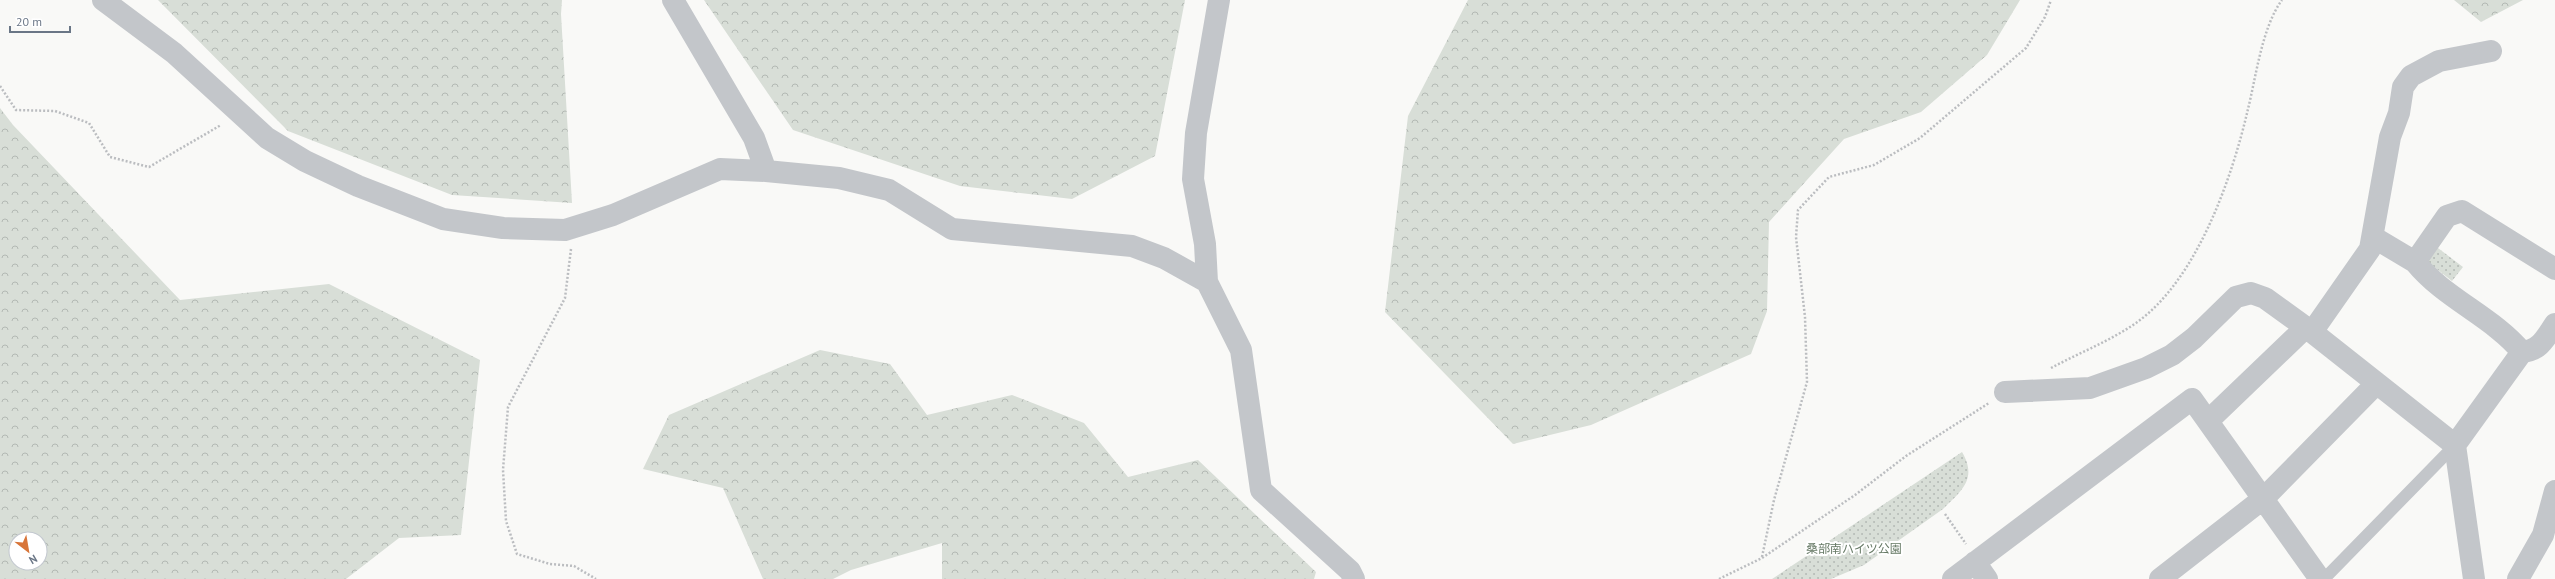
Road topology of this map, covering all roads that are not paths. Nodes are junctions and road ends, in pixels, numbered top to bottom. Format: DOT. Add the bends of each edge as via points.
graph roads {
  1 [pos="103,0"];
  2 [pos="673,0"];
  3 [pos="1219,0"];
  4 [pos="2491,51"];
  5 [pos="766,171"];
  6 [pos="2373,237"];
  7 [pos="2415,262"];
  8 [pos="2555,269"];
  9 [pos="1206,282"];
  10 [pos="2555,324"];
  11 [pos="2309,330"];
  12 [pos="2522,352"];
  13 [pos="2376,384"];
  14 [pos="2005,392"];
  15 [pos="2208,421"];
  16 [pos="2455,445"];
  17 [pos="2555,491"];
  18 [pos="2264,498"];
  19 [pos="1980,567"];
  20 [pos="1354,579"];
  21 [pos="1953,579"];
  22 [pos="2160,579"];
  23 [pos="2320,579"];
  24 [pos="2324,579"];
  25 [pos="2474,579"];
  26 [pos="2518,579"];
  1 -- 5 [label="street" via="174,53 267,138 305,161 379,196 443,219 503,228 565,230 613,215 720,169"];
  2 -- 5 [label="street" via="754,138"];
  3 -- 9 [label="street" via="1196,133 1193,179 1205,244"];
  4 -- 6 [label="street" via="2440,61 2411,76 2403,87 2399,113 2390,137"];
  5 -- 9 [label="street" via="839,178 889,190 952,229 1132,246 1164,258"];
  6 -- 7 [label="street"];
  6 -- 11 [label="street" via="2370,249"];
  7 -- 8 [label="street" via="2447,216 2462,211"];
  7 -- 12 [label="street" via="2440,286 2509,336"];
  9 -- 20 [label="street" via="1241,350 1261,490 1350,571"];
  10 -- 12 [label="street" via="2540,346 2531,352"];
  11 -- 13 [label="street"];
  11 -- 14 [label="street" via="2265,298 2251,293 2236,297 2194,338 2172,355 2140,370 2090,388"];
  11 -- 15 [label="street"];
  12 -- 16 [label="street"];
  13 -- 16 [label="street"];
  13 -- 18 [label="street"];
  15 -- 18 [label="street"];
  15 -- 19 [label="street" via="2192,400"];
  16 -- 24 [label="lane"];
  16 -- 25 [label="street"];
  17 -- 26 [label="street" via="2543,535"];
  18 -- 22 [label="street"];
  18 -- 23 [label="street"];
  19 -- 21 [label="street"];
}
